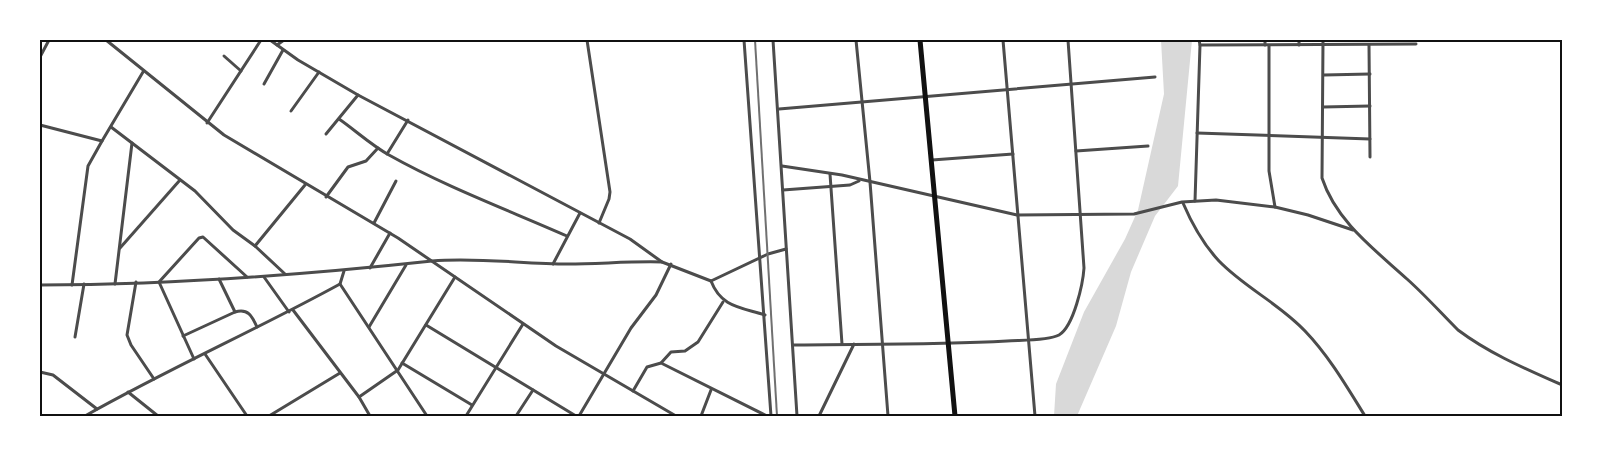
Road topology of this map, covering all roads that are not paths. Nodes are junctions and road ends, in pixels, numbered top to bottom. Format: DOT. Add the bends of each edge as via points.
graph roads {
  1 [pos="49,40"];
  2 [pos="106,40"];
  3 [pos="261,40"];
  4 [pos="270,40"];
  5 [pos="284,40"];
  6 [pos="587,40"];
  7 [pos="744,40"];
  8 [pos="773,40"];
  9 [pos="856,40"];
  10 [pos="920,40"];
  11 [pos="1003,40"];
  12 [pos="1068,40"];
  13 [pos="1199,40"];
  14 [pos="1230,40"];
  15 [pos="1265,40"];
  16 [pos="1299,40"];
  17 [pos="1323,40"];
  18 [pos="277,44"];
  19 [pos="1416,44"];
  20 [pos="1200,45"];
  21 [pos="1230,45"];
  22 [pos="1267,45"];
  23 [pos="1299,45"];
  24 [pos="1323,45"];
  25 [pos="1369,45"];
  26 [pos="283,50"];
  27 [pos="224,56"];
  28 [pos="40,57"];
  29 [pos="143,72"];
  30 [pos="241,72"];
  31 [pos="319,72"];
  32 [pos="1370,74"];
  33 [pos="1324,75"];
  34 [pos="1155,77"];
  35 [pos="264,84"];
  36 [pos="1070,84"];
  37 [pos="1006,90"];
  38 [pos="358,95"];
  39 [pos="925,95"];
  40 [pos="862,103"];
  41 [pos="1370,106"];
  42 [pos="1323,107"];
  43 [pos="779,109"];
  44 [pos="291,111"];
  45 [pos="339,118"];
  46 [pos="408,120"];
  47 [pos="207,123"];
  48 [pos="40,125"];
  49 [pos="111,126"];
  50 [pos="1197,133"];
  51 [pos="326,134"];
  52 [pos="1270,137"];
  53 [pos="1322,137"];
  54 [pos="1370,139"];
  55 [pos="102,141"];
  56 [pos="132,142"];
  57 [pos="1148,146"];
  58 [pos="378,148"];
  59 [pos="1076,150"];
  60 [pos="387,154"];
  61 [pos="1013,154"];
  62 [pos="1370,157"];
  63 [pos="932,160"];
  64 [pos="782,166"];
  65 [pos="40,170"];
  66 [pos="830,174"];
  67 [pos="180,180"];
  68 [pos="860,180"];
  69 [pos="396,182"];
  70 [pos="870,182"];
  71 [pos="40,185"];
  72 [pos="306,185"];
  73 [pos="830,185"];
  74 [pos="783,190"];
  75 [pos="935,196"];
  76 [pos="326,197"];
  77 [pos="1195,200"];
  78 [pos="1182,202"];
  79 [pos="1274,207"];
  80 [pos="580,214"];
  81 [pos="1017,215"];
  82 [pos="1082,216"];
  83 [pos="374,223"];
  84 [pos="599,223"];
  85 [pos="1353,230"];
  86 [pos="390,232"];
  87 [pos="567,236"];
  88 [pos="256,246"];
  89 [pos="120,248"];
  90 [pos="786,249"];
  91 [pos="760,258"];
  92 [pos="433,261"];
  93 [pos="662,262"];
  94 [pos="553,264"];
  95 [pos="671,264"];
  96 [pos="406,266"];
  97 [pos="370,268"];
  98 [pos="344,271"];
  99 [pos="286,275"];
  100 [pos="456,276"];
  101 [pos="263,277"];
  102 [pos="248,278"];
  103 [pos="220,279"];
  104 [pos="710,281"];
  105 [pos="136,282"];
  106 [pos="159,282"];
  107 [pos="84,284"];
  108 [pos="115,284"];
  109 [pos="340,284"];
  110 [pos="40,285"];
  111 [pos="72,285"];
  112 [pos="724,302"];
  113 [pos="291,311"];
  114 [pos="235,312"];
  115 [pos="765,315"];
  116 [pos="426,324"];
  117 [pos="523,324"];
  118 [pos="257,327"];
  119 [pos="369,327"];
  120 [pos="183,336"];
  121 [pos="74,338"];
  122 [pos="1027,340"];
  123 [pos="842,344"];
  124 [pos="854,344"];
  125 [pos="883,344"];
  126 [pos="949,344"];
  127 [pos="793,345"];
  128 [pos="205,354"];
  129 [pos="194,359"];
  130 [pos="402,363"];
  131 [pos="660,363"];
  132 [pos="496,367"];
  133 [pos="398,370"];
  134 [pos="40,372"];
  135 [pos="340,373"];
  136 [pos="605,374"];
  137 [pos="154,379"];
  138 [pos="1562,385"];
  139 [pos="533,390"];
  140 [pos="711,390"];
  141 [pos="633,391"];
  142 [pos="128,392"];
  143 [pos="359,397"];
  144 [pos="472,405"];
  145 [pos="97,409"];
  146 [pos="88,415"];
  147 [pos="158,416"];
  148 [pos="247,416"];
  149 [pos="269,416"];
  150 [pos="370,416"];
  151 [pos="427,416"];
  152 [pos="466,416"];
  153 [pos="516,416"];
  154 [pos="577,416"];
  155 [pos="676,416"];
  156 [pos="701,416"];
  157 [pos="769,416"];
  158 [pos="797,416"];
  159 [pos="819,416"];
  160 [pos="888,416"];
  161 [pos="955,416"];
  162 [pos="1035,416"];
  163 [pos="1365,416"];
  1 -- 28 [label="street"];
  2 -- 29 [label="street"];
  3 -- 30 [label="street"];
  4 -- 18 [label="street"];
  5 -- 18 [label="street"];
  6 -- 84 [label="street" via="610,192"];
  7 -- 91 [label="street"];
  8 -- 43 [label="street"];
  9 -- 40 [label="street"];
  10 -- 39 [label="main road"];
  11 -- 37 [label="street"];
  12 -- 36 [label="street"];
  13 -- 20 [label="street"];
  14 -- 21 [label="street"];
  15 -- 22 [label="street"];
  16 -- 23 [label="street"];
  17 -- 24 [label="street"];
  18 -- 26 [label="street"];
  19 -- 25 [label="street"];
  20 -- 21 [label="street"];
  20 -- 50 [label="street"];
  21 -- 22 [label="street"];
  22 -- 23 [label="street"];
  22 -- 52 [label="street"];
  23 -- 24 [label="street"];
  24 -- 25 [label="street"];
  24 -- 33 [label="street"];
  25 -- 32 [label="street"];
  26 -- 31 [label="street"];
  26 -- 35 [label="street"];
  27 -- 30 [label="street"];
  29 -- 47 [label="street"];
  29 -- 49 [label="street"];
  30 -- 47 [label="street"];
  31 -- 38 [label="street"];
  31 -- 44 [label="street"];
  32 -- 33 [label="street"];
  32 -- 41 [label="street"];
  33 -- 42 [label="street"];
  34 -- 36 [label="street"];
  36 -- 37 [label="street"];
  36 -- 59 [label="street"];
  37 -- 39 [label="street"];
  37 -- 61 [label="street"];
  38 -- 45 [label="street"];
  38 -- 46 [label="street"];
  39 -- 40 [label="street"];
  39 -- 63 [label="main road"];
  40 -- 43 [label="street"];
  40 -- 70 [label="street"];
  41 -- 42 [label="street"];
  41 -- 54 [label="street"];
  42 -- 53 [label="street"];
  43 -- 64 [label="street"];
  45 -- 51 [label="street"];
  45 -- 58 [label="street"];
  46 -- 60 [label="street"];
  46 -- 80 [label="street"];
  47 -- 72 [label="street"];
  48 -- 55 [label="street"];
  49 -- 55 [label="street"];
  49 -- 56 [label="street"];
  50 -- 52 [label="street"];
  50 -- 77 [label="street"];
  52 -- 53 [label="street"];
  52 -- 79 [label="street" via="1269,171"];
  53 -- 54 [label="street"];
  53 -- 85 [label="street" via="1321,170 1326,193"];
  54 -- 62 [label="street"];
  55 -- 111 [label="street" via="88,166"];
  56 -- 67 [label="street"];
  56 -- 89 [label="street"];
  57 -- 59 [label="street"];
  58 -- 60 [label="street"];
  58 -- 76 [label="street" via="366,161 348,167"];
  59 -- 82 [label="street"];
  60 -- 87 [label="street" via="499,208"];
  61 -- 63 [label="street"];
  61 -- 81 [label="street"];
  63 -- 75 [label="main road"];
  64 -- 66 [label="street"];
  64 -- 74 [label="street"];
  65 -- 71 [label="street"];
  66 -- 68 [label="street"];
  66 -- 73 [label="street"];
  67 -- 88 [label="street" via="233,230"];
  67 -- 89 [label="street"];
  68 -- 70 [label="street"];
  68 -- 73 [label="street" via="850,185"];
  69 -- 83 [label="street"];
  70 -- 75 [label="street"];
  70 -- 125 [label="street"];
  72 -- 76 [label="street"];
  72 -- 88 [label="street"];
  73 -- 74 [label="street"];
  73 -- 123 [label="street"];
  74 -- 90 [label="street"];
  75 -- 81 [label="street"];
  75 -- 126 [label="main road"];
  76 -- 83 [label="street"];
  77 -- 78 [label="street"];
  77 -- 79 [label="street"];
  78 -- 82 [label="street" via="1134,214"];
  78 -- 163 [label="street" via="1206,245 1220,262 1305,331"];
  79 -- 85 [label="street" via="1308,214"];
  80 -- 84 [label="street"];
  80 -- 87 [label="street"];
  81 -- 82 [label="street"];
  81 -- 122 [label="street"];
  82 -- 122 [label="street" via="1083,280 1070,319 1059,335"];
  83 -- 86 [label="street"];
  84 -- 93 [label="street"];
  85 -- 138 [label="street" via="1458,330 1507,360"];
  86 -- 92 [label="street"];
  86 -- 97 [label="street"];
  87 -- 94 [label="street"];
  88 -- 99 [label="street"];
  89 -- 108 [label="street"];
  90 -- 91 [label="street"];
  90 -- 127 [label="street"];
  91 -- 104 [label="street"];
  91 -- 115 [label="street"];
  92 -- 94 [label="street"];
  92 -- 96 [label="street"];
  92 -- 100 [label="street"];
  93 -- 94 [label="street"];
  93 -- 95 [label="street"];
  95 -- 104 [label="street"];
  95 -- 136 [label="street" via="656,296 627,335"];
  96 -- 97 [label="street"];
  96 -- 119 [label="street"];
  97 -- 98 [label="street"];
  98 -- 99 [label="street"];
  98 -- 109 [label="street"];
  99 -- 101 [label="street"];
  100 -- 116 [label="street"];
  100 -- 117 [label="street"];
  101 -- 102 [label="street"];
  101 -- 113 [label="street"];
  102 -- 103 [label="street"];
  102 -- 106 [label="street" via="203,237"];
  103 -- 106 [label="street"];
  103 -- 114 [label="street"];
  104 -- 112 [label="street"];
  105 -- 106 [label="street"];
  105 -- 108 [label="street"];
  105 -- 137 [label="street" via="126,335"];
  106 -- 120 [label="street"];
  107 -- 108 [label="street"];
  107 -- 111 [label="street"];
  107 -- 121 [label="street"];
  109 -- 113 [label="street"];
  109 -- 119 [label="street"];
  110 -- 111 [label="street"];
  112 -- 115 [label="street"];
  112 -- 131 [label="street" via="698,342 685,351 671,352"];
  113 -- 118 [label="street"];
  113 -- 135 [label="street"];
  114 -- 118 [label="street" via="248,312"];
  114 -- 120 [label="street"];
  115 -- 157 [label="street"];
  116 -- 130 [label="street"];
  116 -- 132 [label="street"];
  117 -- 132 [label="street"];
  117 -- 136 [label="street"];
  118 -- 128 [label="street"];
  119 -- 133 [label="street"];
  120 -- 129 [label="street"];
  122 -- 126 [label="street"];
  122 -- 162 [label="street"];
  123 -- 124 [label="street"];
  123 -- 127 [label="street"];
  124 -- 125 [label="street"];
  124 -- 159 [label="street"];
  125 -- 126 [label="street"];
  125 -- 160 [label="street"];
  126 -- 161 [label="main road"];
  127 -- 158 [label="street"];
  128 -- 129 [label="street"];
  128 -- 148 [label="street"];
  129 -- 137 [label="street"];
  130 -- 133 [label="street"];
  130 -- 144 [label="street"];
  131 -- 140 [label="street"];
  131 -- 141 [label="street" via="647,367"];
  132 -- 139 [label="street"];
  132 -- 144 [label="street"];
  133 -- 143 [label="street"];
  133 -- 151 [label="street"];
  134 -- 145 [label="street" via="53,375"];
  135 -- 143 [label="street"];
  135 -- 149 [label="street"];
  136 -- 141 [label="street"];
  136 -- 154 [label="street"];
  137 -- 142 [label="street"];
  139 -- 153 [label="street"];
  139 -- 154 [label="street"];
  140 -- 156 [label="street"];
  140 -- 157 [label="street"];
  141 -- 155 [label="street"];
  142 -- 145 [label="street"];
  142 -- 147 [label="street"];
  143 -- 150 [label="street"];
  144 -- 152 [label="street"];
  145 -- 146 [label="street"];
}
